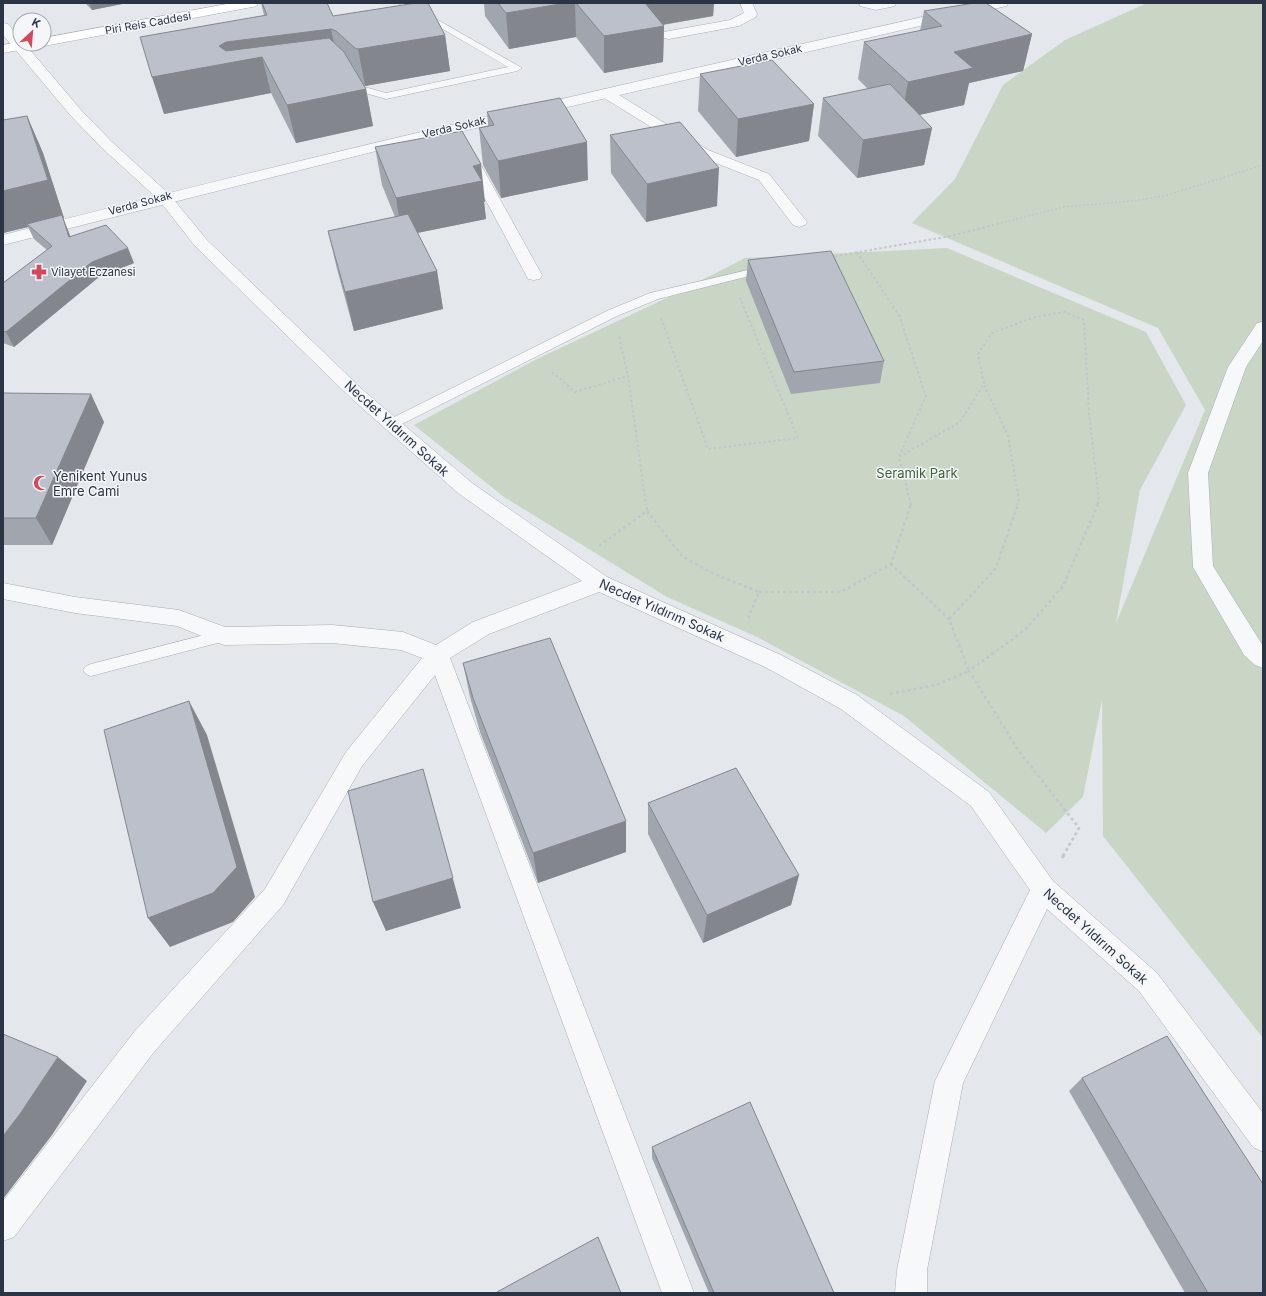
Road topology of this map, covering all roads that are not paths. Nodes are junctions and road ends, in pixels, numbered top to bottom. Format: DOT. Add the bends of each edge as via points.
graph roads {
  1 [pos="252,3"];
  2 [pos="402,3"];
  3 [pos="746,3"];
  4 [pos="865,3"];
  5 [pos="890,3"];
  6 [pos="1002,3"];
  7 [pos="3,28"];
  8 [pos="669,35"];
  9 [pos="12,40"];
  10 [pos="52,41"];
  11 [pos="22,52"];
  12 [pos="343,75"];
  13 [pos="606,93"];
  14 [pos="452,127"];
  15 [pos="164,197"];
  16 [pos="799,222"];
  17 [pos="3,240"];
  18 [pos="773,267"];
  19 [pos="534,275"];
  20 [pos="1263,327"];
  21 [pos="391,424"];
  22 [pos="600,583"];
  23 [pos="3,591"];
  24 [pos="224,636"];
  25 [pos="438,655"];
  26 [pos="1263,659"];
  27 [pos="91,670"];
  28 [pos="1044,889"];
  29 [pos="1263,1137"];
  30 [pos="3,1226"];
  31 [pos="678,1293"];
  32 [pos="911,1293"];
  1 -- 10 [label="main road, Piri Reis Caddesi"];
  2 -- 12 [label="lane" via="517,68 386,96 358,88"];
  3 -- 8 [label="street" via="751,14 734,23"];
  4 -- 5 [label="street" via="876,6"];
  6 -- 13 [label="street, Verda Sokak"];
  7 -- 9 [label="street, Necdet Yıldırım Sokak"];
  11 -- 15 [label="street, Necdet Yıldırım Sokak" via="107,145"];
  13 -- 14 [label="street, Verda Sokak"];
  13 -- 16 [label="street" via="703,153 764,177"];
  14 -- 15 [label="street, Verda Sokak"];
  14 -- 19 [label="street"];
  15 -- 17 [label="street, Verda Sokak"];
  15 -- 21 [label="street, Necdet Yıldırım Sokak" via="201,243"];
  18 -- 21 [label="lane" via="654,296 530,353"];
  20 -- 26 [label="street" via="1237,367 1198,473 1203,567 1252,649"];
  21 -- 22 [label="street, Necdet Yıldırım Sokak" via="465,488"];
  22 -- 25 [label="street" via="481,628"];
  22 -- 28 [label="street, Necdet Yıldırım Sokak" via="773,660 849,702 980,799"];
  23 -- 24 [label="street" via="75,605 180,618"];
  24 -- 25 [label="street" via="332,634 403,641"];
  24 -- 27 [label="lane"];
  25 -- 30 [label="street" via="354,759 274,897 144,1042"];
  25 -- 31 [label="street"];
  28 -- 29 [label="street, Necdet Yıldırım Sokak" via="1148,982"];
  28 -- 32 [label="street" via="949,1081 912,1270"];
}
